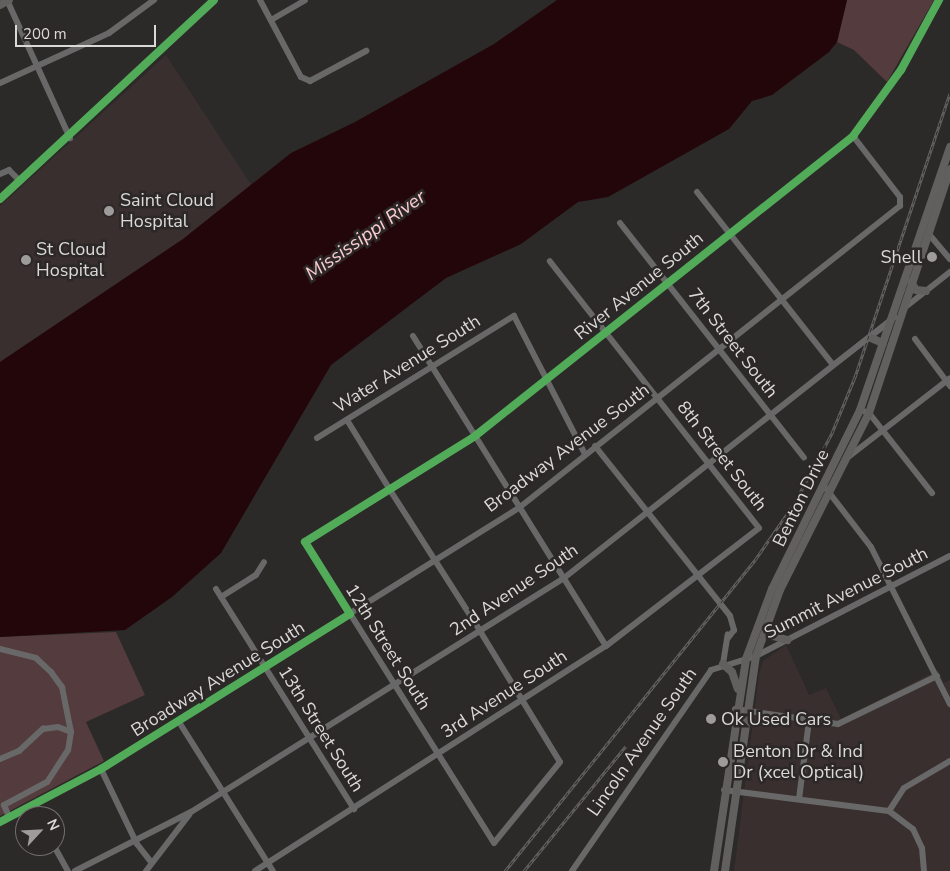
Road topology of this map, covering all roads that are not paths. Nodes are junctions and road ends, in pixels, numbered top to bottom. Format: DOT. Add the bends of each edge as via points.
graph roads {
  1 [pos="154,0"];
  2 [pos="214,0"];
  3 [pos="260,0"];
  4 [pos="305,0"];
  5 [pos="939,0"];
  6 [pos="7,1"];
  7 [pos="271,20"];
  8 [pos="366,51"];
  9 [pos="36,66"];
  10 [pos="0,83"];
  11 [pos="853,136"];
  12 [pos="70,138"];
  13 [pos="950,146"];
  14 [pos="948,156"];
  15 [pos="950,169"];
  16 [pos="0,174"];
  17 [pos="20,181"];
  18 [pos="697,192"];
  19 [pos="0,199"];
  20 [pos="620,223"];
  21 [pos="729,234"];
  22 [pos="928,234"];
  23 [pos="950,260"];
  24 [pos="550,261"];
  25 [pos="950,272"];
  26 [pos="911,282"];
  27 [pos="667,283"];
  28 [pos="926,291"];
  29 [pos="781,300"];
  30 [pos="903,309"];
  31 [pos="891,319"];
  32 [pos="606,332"];
  33 [pos="413,336"];
  34 [pos="872,338"];
  35 [pos="915,339"];
  36 [pos="882,344"];
  37 [pos="719,349"];
  38 [pos="833,365"];
  39 [pos="432,367"];
  40 [pos="547,380"];
  41 [pos="949,382"];
  42 [pos="657,398"];
  43 [pos="860,410"];
  44 [pos="869,413"];
  45 [pos="771,414"];
  46 [pos="347,420"];
  47 [pos="884,430"];
  48 [pos="475,436"];
  49 [pos="317,438"];
  50 [pos="595,446"];
  51 [pos="585,454"];
  52 [pos="804,458"];
  53 [pos="847,458"];
  54 [pos="709,463"];
  55 [pos="827,488"];
  56 [pos="390,490"];
  57 [pos="932,493"];
  58 [pos="520,507"];
  59 [pos="647,512"];
  60 [pos="760,528"];
  61 [pos="305,542"];
  62 [pos="950,556"];
  63 [pos="435,560"];
  64 [pos="264,562"];
  65 [pos="698,576"];
  66 [pos="564,578"];
  67 [pos="891,587"];
  68 [pos="216,589"];
  69 [pos="221,597"];
  70 [pos="350,614"];
  71 [pos="768,623"];
  72 [pos="480,631"];
  73 [pos="787,640"];
  74 [pos="606,646"];
  75 [pos="0,649"];
  76 [pos="756,656"];
  77 [pos="746,659"];
  78 [pos="723,664"];
  79 [pos="265,667"];
  80 [pos="936,676"];
  81 [pos="395,685"];
  82 [pos="739,693"];
  83 [pos="523,701"];
  84 [pos="950,704"];
  85 [pos="735,709"];
  86 [pos="746,710"];
  87 [pos="809,721"];
  88 [pos="179,722"];
  89 [pos="70,732"];
  90 [pos="310,738"];
  91 [pos="438,754"];
  92 [pos="0,759"];
  93 [pos="950,762"];
  94 [pos="101,769"];
  95 [pos="724,790"];
  96 [pos="735,790"];
  97 [pos="223,792"];
  98 [pos="799,800"];
  99 [pos="33,804"];
  100 [pos="354,809"];
  101 [pos="889,811"];
  102 [pos="191,812"];
  103 [pos="9,817"];
  104 [pos="0,822"];
  105 [pos="134,840"];
  106 [pos="60,856"];
  107 [pos="151,862"];
  108 [pos="268,863"];
  109 [pos="68,871"];
  110 [pos="76,871"];
  111 [pos="146,871"];
  112 [pos="255,871"];
  113 [pos="273,871"];
  114 [pos="572,871"];
  115 [pos="714,871"];
  116 [pos="725,871"];
  117 [pos="924,871"];
  1 -- 9 [label="street" via="109,32"];
  2 -- 12 [label="street"];
  3 -- 7 [label="street"];
  4 -- 7 [label="street"];
  5 -- 11 [label="street, River Avenue South" via="900,70"];
  6 -- 9 [label="street"];
  7 -- 8 [label="street" via="301,77 310,81"];
  9 -- 10 [label="street"];
  9 -- 12 [label="street"];
  11 -- 21 [label="street, River Avenue South"];
  11 -- 29 [label="street, Broadway Avenue South" via="902,202"];
  12 -- 17 [label="street"];
  13 -- 14 [label="main road, Benton Drive"];
  14 -- 31 [label="main road, Benton Drive"];
  15 -- 22 [label="main road, Benton Drive"];
  16 -- 17 [label="street" via="9,170"];
  17 -- 19 [label="street"];
  18 -- 21 [label="street"];
  20 -- 27 [label="street, 7th Street South"];
  21 -- 27 [label="street, River Avenue South"];
  21 -- 29 [label="street"];
  22 -- 23 [label="street"];
  22 -- 26 [label="main road, Benton Drive"];
  24 -- 32 [label="street, 8th Street South"];
  25 -- 28 [label="street, 2nd Avenue South"];
  26 -- 28 [label="main road" via="916,290"];
  26 -- 30 [label="main road, Benton Drive"];
  27 -- 32 [label="street, River Avenue South"];
  27 -- 37 [label="street, 7th Street South"];
  28 -- 30 [label="street, 2nd Avenue South"];
  29 -- 37 [label="street, Broadway Avenue South"];
  29 -- 38 [label="street"];
  30 -- 31 [label="street, 2nd Avenue South"];
  30 -- 44 [label="main road, Benton Drive"];
  31 -- 34 [label="street, 2nd Avenue South"];
  31 -- 36 [label="main road, Benton Drive"];
  31 -- 38 [label="street, 2nd Avenue South"];
  32 -- 40 [label="street, River Avenue South"];
  32 -- 42 [label="street, 8th Street South"];
  33 -- 39 [label="street"];
  34 -- 36 [label="main road"];
  34 -- 38 [label="street, 2nd Avenue South"];
  35 -- 41 [label="street"];
  36 -- 43 [label="main road, Benton Drive"];
  37 -- 42 [label="street, Broadway Avenue South"];
  37 -- 45 [label="street, 7th Street South"];
  38 -- 45 [label="street, 2nd Avenue South"];
  39 -- 40 [label="street, Water Avenue South" via="514,316"];
  39 -- 46 [label="street, Water Avenue South"];
  39 -- 48 [label="street"];
  40 -- 48 [label="street, River Avenue South"];
  40 -- 51 [label="street"];
  41 -- 47 [label="street"];
  42 -- 50 [label="street, Broadway Avenue South"];
  42 -- 54 [label="street, 8th Street South"];
  43 -- 44 [label="street"];
  43 -- 55 [label="main road, Benton Drive"];
  44 -- 47 [label="street"];
  44 -- 53 [label="main road, Benton Drive"];
  45 -- 52 [label="street, 7th Street South"];
  45 -- 54 [label="street, 2nd Avenue South"];
  46 -- 49 [label="street, Water Avenue South"];
  46 -- 56 [label="street"];
  47 -- 53 [label="street"];
  47 -- 57 [label="street"];
  48 -- 56 [label="street, River Avenue South"];
  48 -- 58 [label="street"];
  50 -- 51 [label="street, Broadway Avenue South"];
  50 -- 59 [label="street"];
  51 -- 58 [label="street, Broadway Avenue South"];
  53 -- 55 [label="main road, Benton Drive"];
  54 -- 59 [label="street, 2nd Avenue South"];
  54 -- 60 [label="street, 8th Street South"];
  55 -- 67 [label="street" via="871,546"];
  55 -- 71 [label="main road, Benton Drive"];
  55 -- 77 [label="main road, Benton Drive" via="772,589"];
  56 -- 61 [label="street, River Avenue South"];
  56 -- 63 [label="street"];
  58 -- 63 [label="street, Broadway Avenue South"];
  58 -- 66 [label="street"];
  59 -- 65 [label="street"];
  59 -- 66 [label="street, 2nd Avenue South"];
  60 -- 65 [label="street, 3rd Avenue South"];
  61 -- 70 [label="street, 12th Street South"];
  62 -- 67 [label="street, Summit Avenue South"];
  63 -- 70 [label="street, Broadway Avenue South"];
  63 -- 72 [label="street"];
  64 -- 69 [label="street" via="256,575"];
  65 -- 74 [label="street, 3rd Avenue South"];
  65 -- 78 [label="street" via="732,620 733,634 728,638"];
  66 -- 72 [label="street, 2nd Avenue South"];
  66 -- 74 [label="street"];
  67 -- 73 [label="street, Summit Avenue South"];
  67 -- 80 [label="street"];
  68 -- 69 [label="street, 13th Street South"];
  69 -- 79 [label="street, 13th Street South"];
  70 -- 79 [label="street, Broadway Avenue South"];
  70 -- 81 [label="street, 12th Street South"];
  71 -- 73 [label="main road" via="773,636"];
  71 -- 76 [label="main road, Benton Drive"];
  72 -- 81 [label="street, 2nd Avenue South"];
  72 -- 83 [label="street"];
  73 -- 76 [label="street, Summit Avenue South"];
  74 -- 83 [label="street, 3rd Avenue South"];
  75 -- 89 [label="street" via="36,658 51,672 62,687"];
  76 -- 77 [label="street, Lincoln Avenue South"];
  76 -- 86 [label="main road, Benton Drive"];
  77 -- 78 [label="street, Lincoln Avenue South"];
  77 -- 82 [label="main road, Benton Drive"];
  78 -- 82 [label="main road" via="732,672"];
  78 -- 114 [label="street, Lincoln Avenue South" via="703,677"];
  79 -- 88 [label="street, Broadway Avenue South"];
  79 -- 90 [label="street, 13th Street South"];
  80 -- 84 [label="street"];
  80 -- 87 [label="street" via="848,721"];
  81 -- 90 [label="street, 2nd Avenue South"];
  81 -- 91 [label="street, 12th Street South"];
  82 -- 85 [label="main road, Benton Drive"];
  83 -- 91 [label="street, 3rd Avenue South"];
  83 -- 91 [label="street, 12th Street South" via="560,762 494,843"];
  85 -- 86 [label="street"];
  85 -- 95 [label="main road, Benton Drive"];
  86 -- 87 [label="street"];
  86 -- 96 [label="main road, Benton Drive"];
  87 -- 98 [label="street"];
  88 -- 94 [label="street, Broadway Avenue South"];
  88 -- 97 [label="street"];
  89 -- 92 [label="street" via="58,727 42,729 19,750"];
  89 -- 103 [label="street" via="68,750 47,782 4,805"];
  90 -- 97 [label="street, 2nd Avenue South"];
  90 -- 100 [label="street, 13th Street South"];
  91 -- 100 [label="street, 3rd Avenue South"];
  93 -- 101 [label="street" via="904,788"];
  94 -- 99 [label="street, Broadway Avenue South"];
  94 -- 105 [label="street"];
  95 -- 96 [label="street"];
  95 -- 115 [label="main road, Benton Drive"];
  96 -- 98 [label="street"];
  96 -- 116 [label="main road, Benton Drive"];
  97 -- 102 [label="street, 2nd Avenue South"];
  97 -- 108 [label="street"];
  98 -- 101 [label="street"];
  99 -- 103 [label="street, Broadway Avenue South"];
  100 -- 108 [label="street, 3rd Avenue South"];
  101 -- 117 [label="street" via="913,829 922,848"];
  102 -- 105 [label="street, 2nd Avenue South"];
  102 -- 107 [label="street, 2nd Avenue South"];
  103 -- 104 [label="street, Broadway Avenue South"];
  105 -- 107 [label="street"];
  105 -- 110 [label="street, 2nd Avenue South"];
  106 -- 109 [label="street"];
  107 -- 111 [label="street, 2nd Avenue South"];
  108 -- 112 [label="street, 3rd Avenue South"];
  108 -- 113 [label="street"];
}
